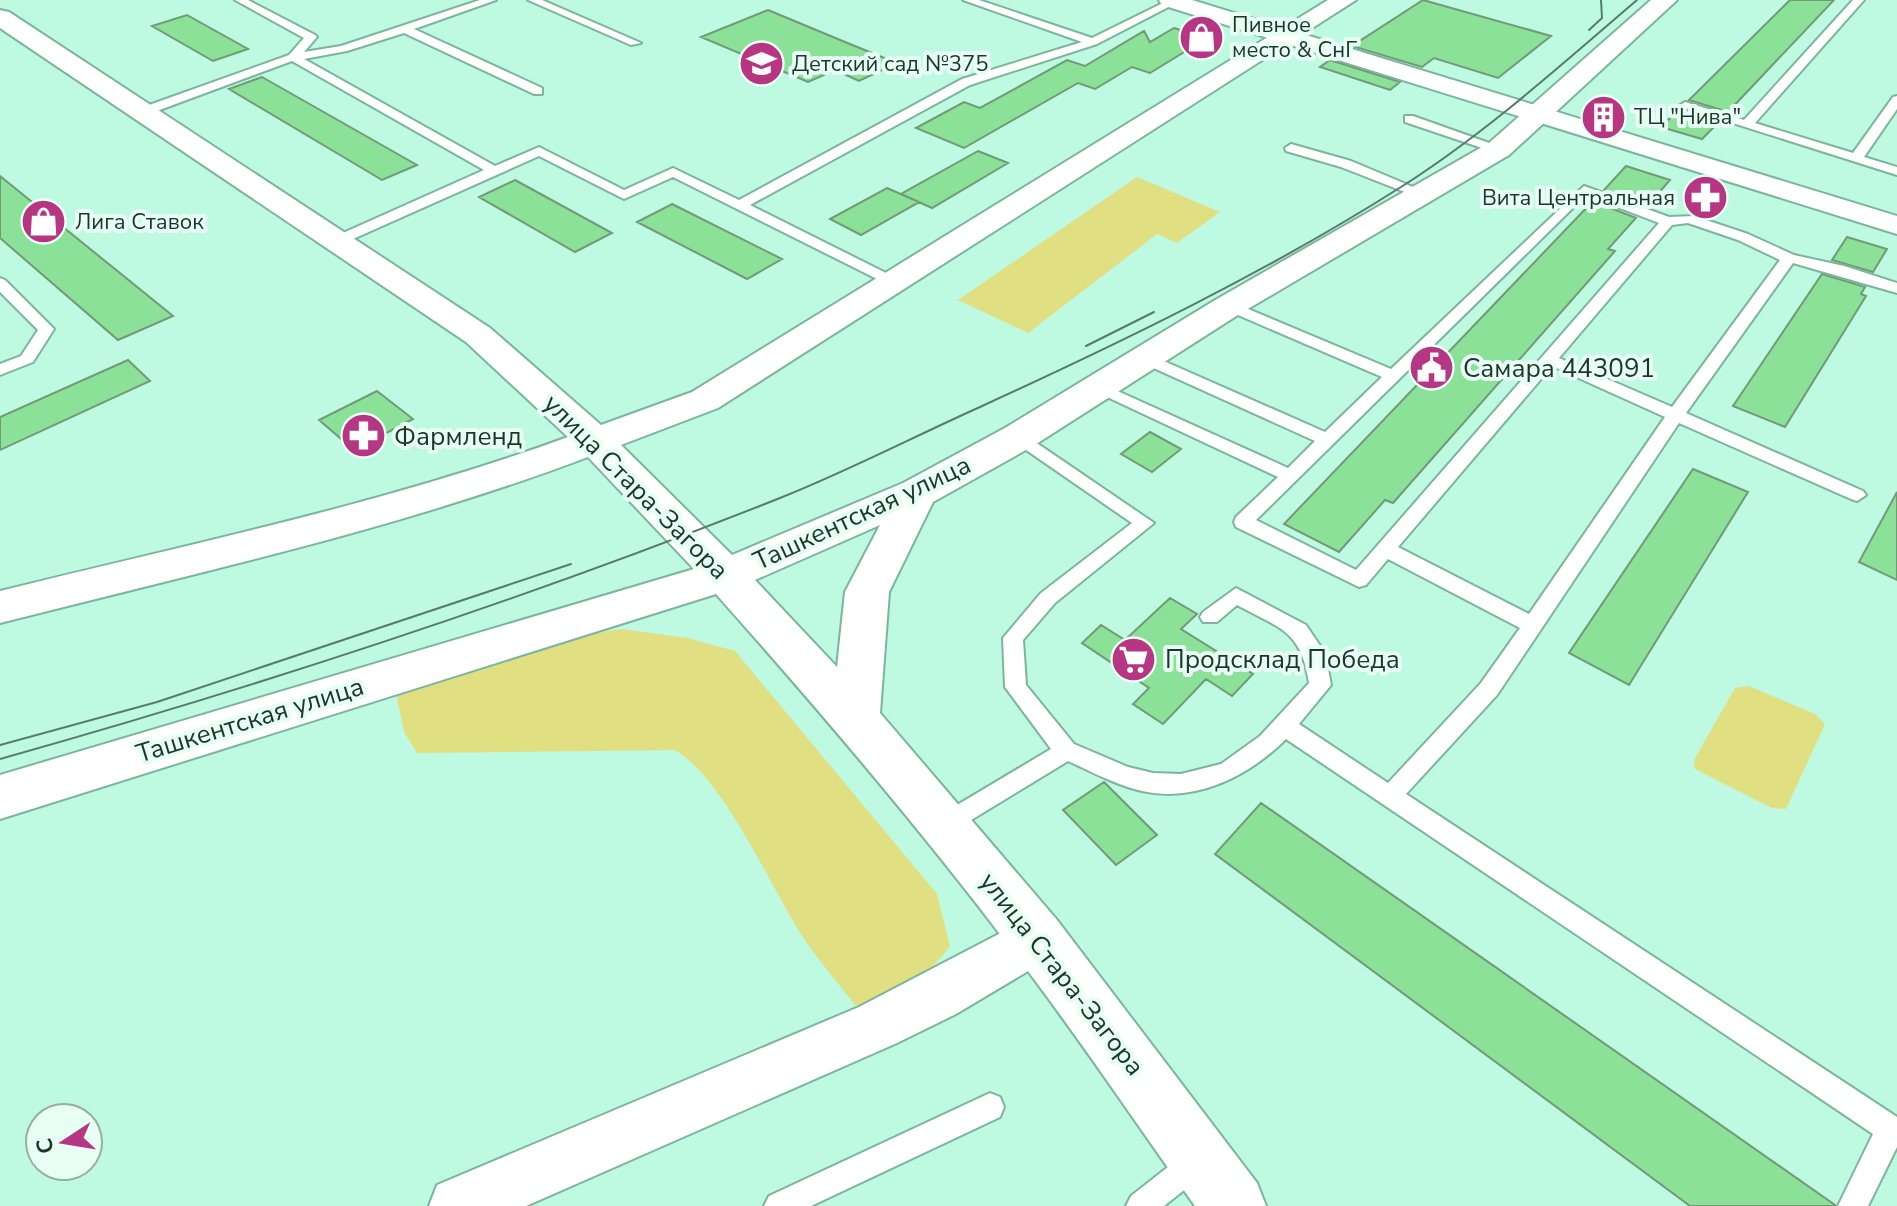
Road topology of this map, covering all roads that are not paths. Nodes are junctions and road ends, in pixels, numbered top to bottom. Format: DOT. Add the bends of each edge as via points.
graph roads {
  1 [pos="240,0"];
  2 [pos="491,0"];
  3 [pos="533,0"];
  4 [pos="968,0"];
  5 [pos="1344,0"];
  6 [pos="1665,0"];
  7 [pos="1859,0"];
  8 [pos="1172,1"];
  9 [pos="0,17"];
  10 [pos="407,30"];
  11 [pos="1284,35"];
  12 [pos="1093,42"];
  13 [pos="635,43"];
  14 [pos="293,57"];
  15 [pos="538,91"];
  16 [pos="1897,100"];
  17 [pos="1685,106"];
  18 [pos="142,112"];
  19 [pos="1540,113"];
  20 [pos="1409,119"];
  21 [pos="1747,125"];
  22 [pos="1291,148"];
  23 [pos="1499,149"];
  24 [pos="1856,158"];
  25 [pos="495,171"];
  26 [pos="1897,171"];
  27 [pos="1425,195"];
  28 [pos="739,205"];
  29 [pos="1668,221"];
  30 [pos="1897,225"];
  31 [pos="339,240"];
  32 [pos="1789,258"];
  33 [pos="893,282"];
  34 [pos="0,283"];
  35 [pos="1897,288"];
  36 [pos="1229,306"];
  37 [pos="1144,358"];
  38 [pos="1549,359"];
  39 [pos="0,370"];
  40 [pos="1392,375"];
  41 [pos="1096,388"];
  42 [pos="1674,417"];
  43 [pos="1019,437"];
  44 [pos="1325,439"];
  45 [pos="593,440"];
  46 [pos="1289,475"];
  47 [pos="917,493"];
  48 [pos="1857,495"];
  49 [pos="1387,550"];
  50 [pos="724,576"];
  51 [pos="0,607"];
  52 [pos="1210,617"];
  53 [pos="1532,625"];
  54 [pos="856,718"];
  55 [pos="1286,727"];
  56 [pos="1066,751"];
  57 [pos="1390,796"];
  58 [pos="0,797"];
  59 [pos="945,824"];
  60 [pos="1037,938"];
  61 [pos="990,1107"];
  62 [pos="1894,1131"];
  63 [pos="1202,1158"];
  64 [pos="458,1206"];
  65 [pos="779,1206"];
  66 [pos="1141,1206"];
  67 [pos="1234,1206"];
  68 [pos="1853,1206"];
  1 -- 14 [label="lane" via="311,37"];
  2 -- 10 [label="lane"];
  3 -- 13 [label="lane"];
  4 -- 12 [label="lane"];
  5 -- 11 [label="main road"];
  6 -- 19 [label="main road, Ташкентская улица"];
  7 -- 21 [label="lane"];
  8 -- 11 [label="street"];
  8 -- 12 [label="lane"];
  9 -- 18 [label="main road, улица Стара-Загора"];
  10 -- 14 [label="lane"];
  10 -- 15 [label="lane"];
  11 -- 19 [label="street"];
  11 -- 33 [label="main road"];
  12 -- 28 [label="lane" via="966,82"];
  14 -- 18 [label="lane"];
  14 -- 25 [label="lane"];
  16 -- 24 [label="lane"];
  17 -- 21 [label="lane"];
  18 -- 31 [label="main road, улица Стара-Загора"];
  19 -- 23 [label="main road, Ташкентская улица"];
  19 -- 30 [label="street"];
  20 -- 23 [label="lane"];
  21 -- 24 [label="lane"];
  22 -- 27 [label="lane"];
  23 -- 27 [label="main road, Ташкентская улица"];
  24 -- 26 [label="lane"];
  25 -- 28 [label="lane" via="539,151 624,195 673,172"];
  25 -- 31 [label="lane"];
  27 -- 36 [label="main road, Ташкентская улица"];
  28 -- 33 [label="lane"];
  29 -- 32 [label="lane" via="1689,219"];
  29 -- 38 [label="lane"];
  29 -- 40 [label="lane" via="1584,190"];
  31 -- 45 [label="main road, улица Стара-Загора" via="478,335"];
  32 -- 35 [label="lane"];
  32 -- 42 [label="lane"];
  33 -- 45 [label="main road" via="705,400"];
  34 -- 39 [label="lane" via="46,329 27,359"];
  36 -- 37 [label="main road, Ташкентская улица"];
  36 -- 40 [label="lane"];
  37 -- 41 [label="main road, Ташкентская улица"];
  37 -- 44 [label="lane"];
  38 -- 42 [label="lane"];
  38 -- 49 [label="lane"];
  40 -- 44 [label="lane"];
  41 -- 43 [label="main road, Ташкентская улица"];
  41 -- 46 [label="lane"];
  42 -- 48 [label="lane"];
  42 -- 53 [label="lane"];
  43 -- 47 [label="main road, Ташкентская улица"];
  43 -- 56 [label="lane" via="1145,523 1048,598 1013,638 1016,687"];
  44 -- 46 [label="lane"];
  45 -- 50 [label="main road, улица Стара-Загора"];
  45 -- 51 [label="main road" via="508,473"];
  46 -- 49 [label="lane" via="1243,522 1359,580"];
  47 -- 50 [label="main road, Ташкентская улица"];
  47 -- 54 [label="main road" via="867,592"];
  49 -- 53 [label="lane"];
  50 -- 54 [label="main road, улица Стара-Загора"];
  50 -- 58 [label="main road, Ташкентская улица"];
  52 -- 55 [label="lane" via="1236,595 1299,630 1315,653 1320,685"];
  53 -- 57 [label="lane" via="1489,689"];
  54 -- 59 [label="main road, улица Стара-Загора"];
  55 -- 56 [label="lane" via="1244,764 1201,783 1151,783"];
  55 -- 57 [label="lane"];
  56 -- 59 [label="lane"];
  57 -- 62 [label="lane"];
  59 -- 60 [label="main road, улица Стара-Загора"];
  60 -- 63 [label="main road, улица Стара-Загора"];
  60 -- 64 [label="street" via="878,1025"];
  61 -- 65 [label="lane"];
  62 -- 68 [label="lane"];
  63 -- 66 [label="lane"];
  63 -- 67 [label="main road, улица Стара-Загора"];
}
